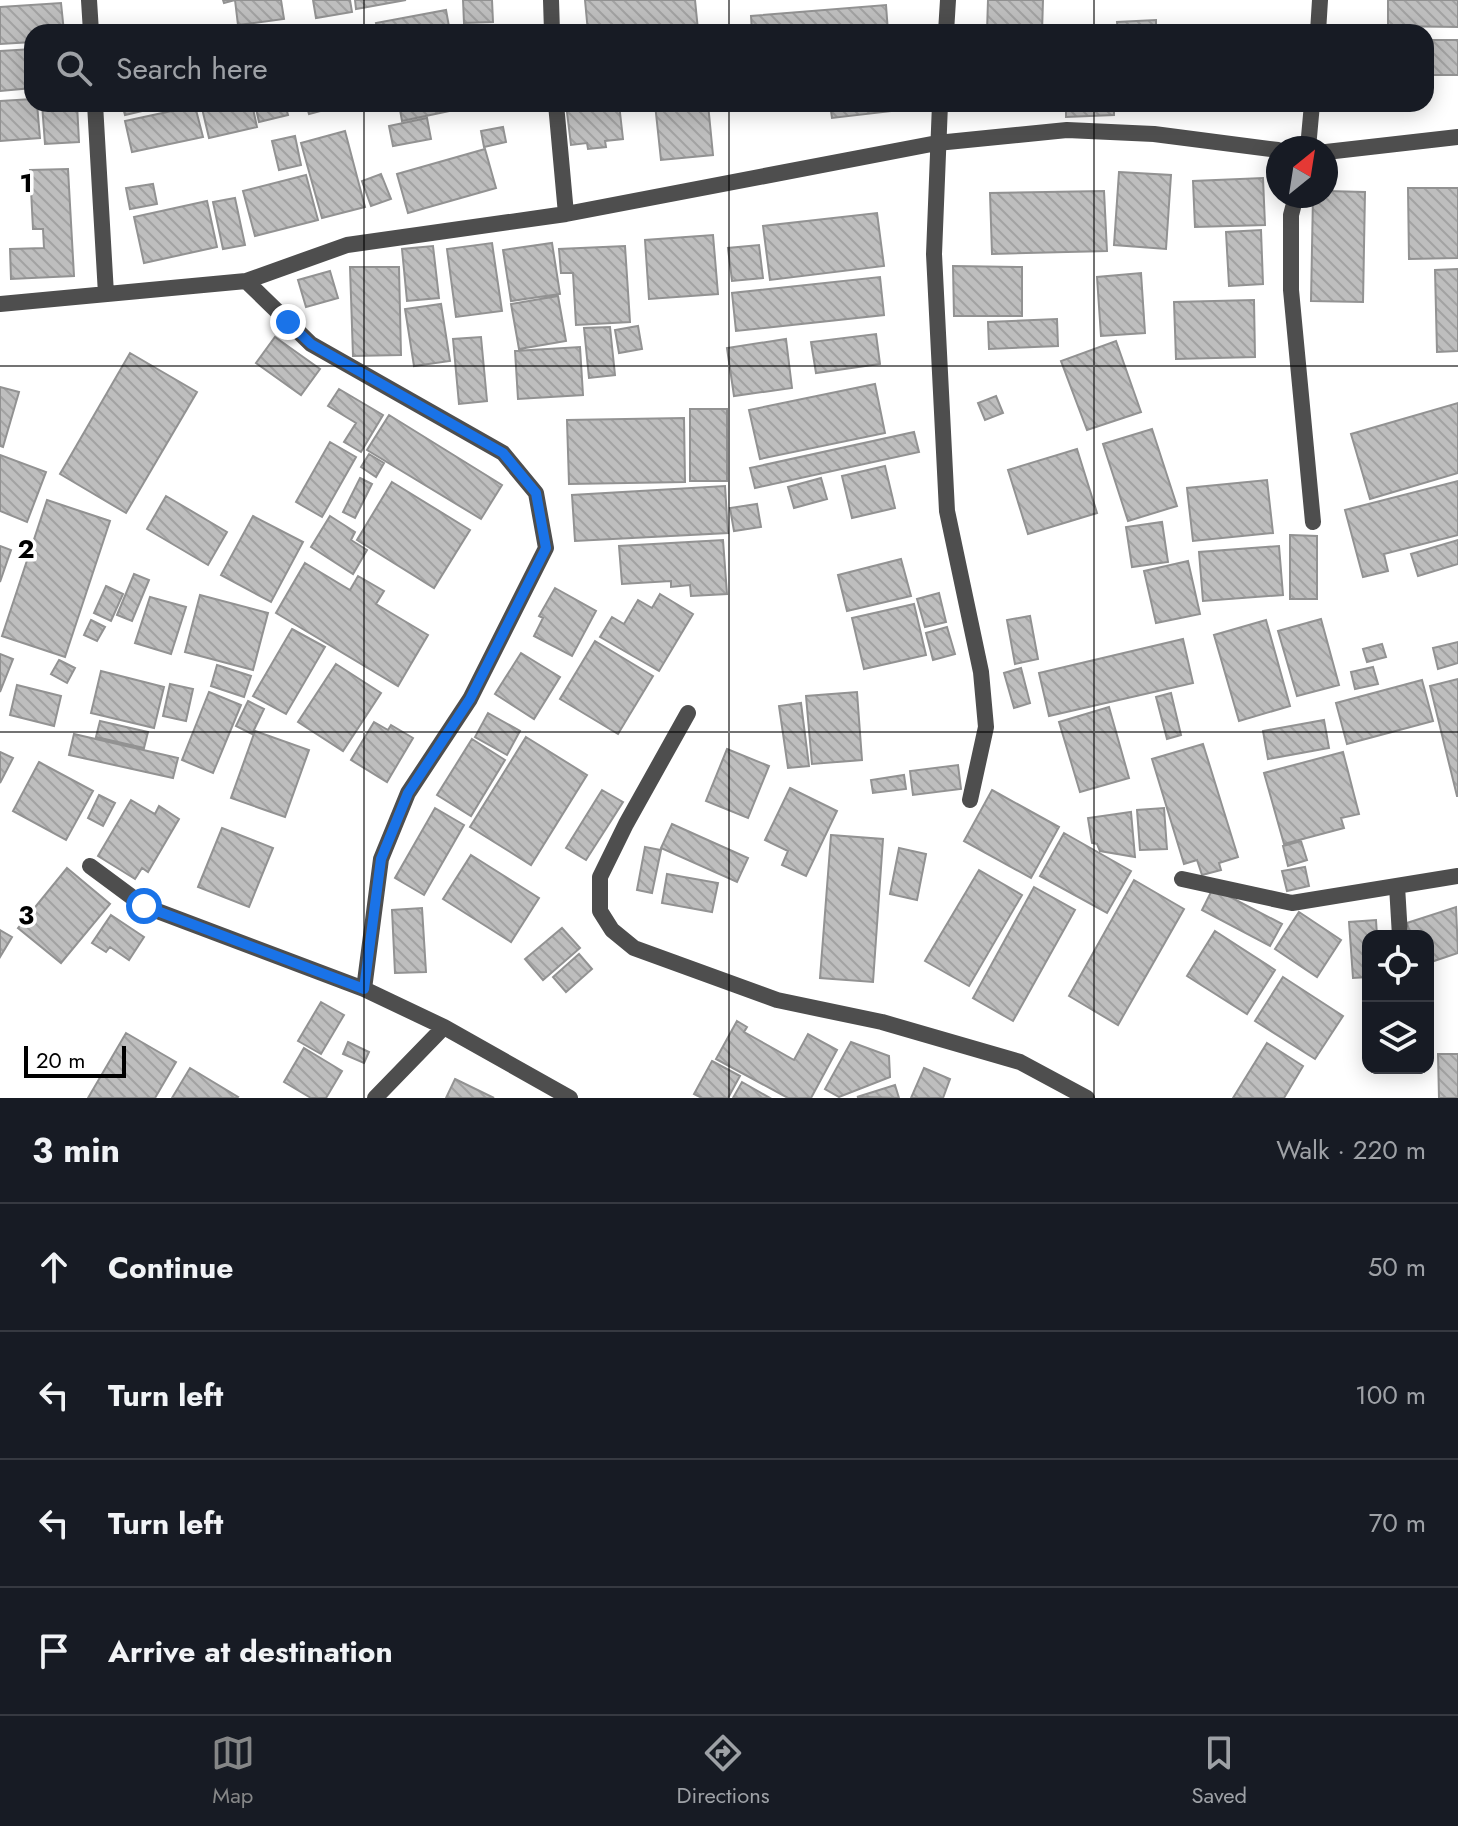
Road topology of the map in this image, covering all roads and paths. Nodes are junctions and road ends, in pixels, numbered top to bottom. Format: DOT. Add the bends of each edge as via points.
graph roads {
  1 [pos="89,0"];
  2 [pos="551,0"];
  3 [pos="948,0"];
  4 [pos="1320,0"];
  5 [pos="90,24"];
  6 [pos="552,24"];
  7 [pos="946,24"];
  8 [pos="1318,24"];
  9 [pos="95,112"];
  10 [pos="557,112"];
  11 [pos="939,112"];
  12 [pos="1311,112"];
  13 [pos="1309,136"];
  14 [pos="1458,137"];
  15 [pos="937,143"];
  16 [pos="1266,148"];
  17 [pos="1338,151"];
  18 [pos="1293,208"];
  19 [pos="566,214"];
  20 [pos="246,281"];
  21 [pos="106,294"];
  22 [pos="0,304"];
  23 [pos="1313,522"];
  24 [pos="688,713"];
  25 [pos="970,800"];
  26 [pos="90,866"];
  27 [pos="1458,876"];
  28 [pos="1182,879"];
  29 [pos="1397,886"];
  30 [pos="1400,930"];
  31 [pos="364,989"];
  32 [pos="444,1027"];
  33 [pos="375,1098"];
  34 [pos="570,1098"];
  35 [pos="1087,1098"];
  1 -- 5 [label="street"];
  2 -- 6 [label="street"];
  3 -- 7 [label="street"];
  4 -- 8 [label="street"];
  9 -- 21 [label="street"];
  10 -- 19 [label="street"];
  11 -- 15 [label="street"];
  12 -- 13 [label="street"];
  14 -- 17 [label="street"];
  15 -- 16 [label="street" via="1067,130 1154,134"];
  15 -- 19 [label="street"];
  15 -- 25 [label="street" via="934,254 947,511 981,672 986,727"];
  18 -- 23 [label="street" via="1291,290"];
  19 -- 20 [label="street" via="347,245"];
  20 -- 21 [label="street"];
  20 -- 31 [label="street" via="311,344 503,453 536,493 546,548 470,699 408,793 381,859"];
  21 -- 22 [label="street"];
  24 -- 35 [label="street" via="600,877 600,911 612,930 634,948 777,1000 882,1022 1020,1062"];
  26 -- 31 [label="street" via="144,906"];
  27 -- 29 [label="street"];
  28 -- 29 [label="street" via="1292,903"];
  29 -- 30 [label="street"];
  31 -- 32 [label="street"];
  32 -- 33 [label="street"];
  32 -- 34 [label="street"];
}
